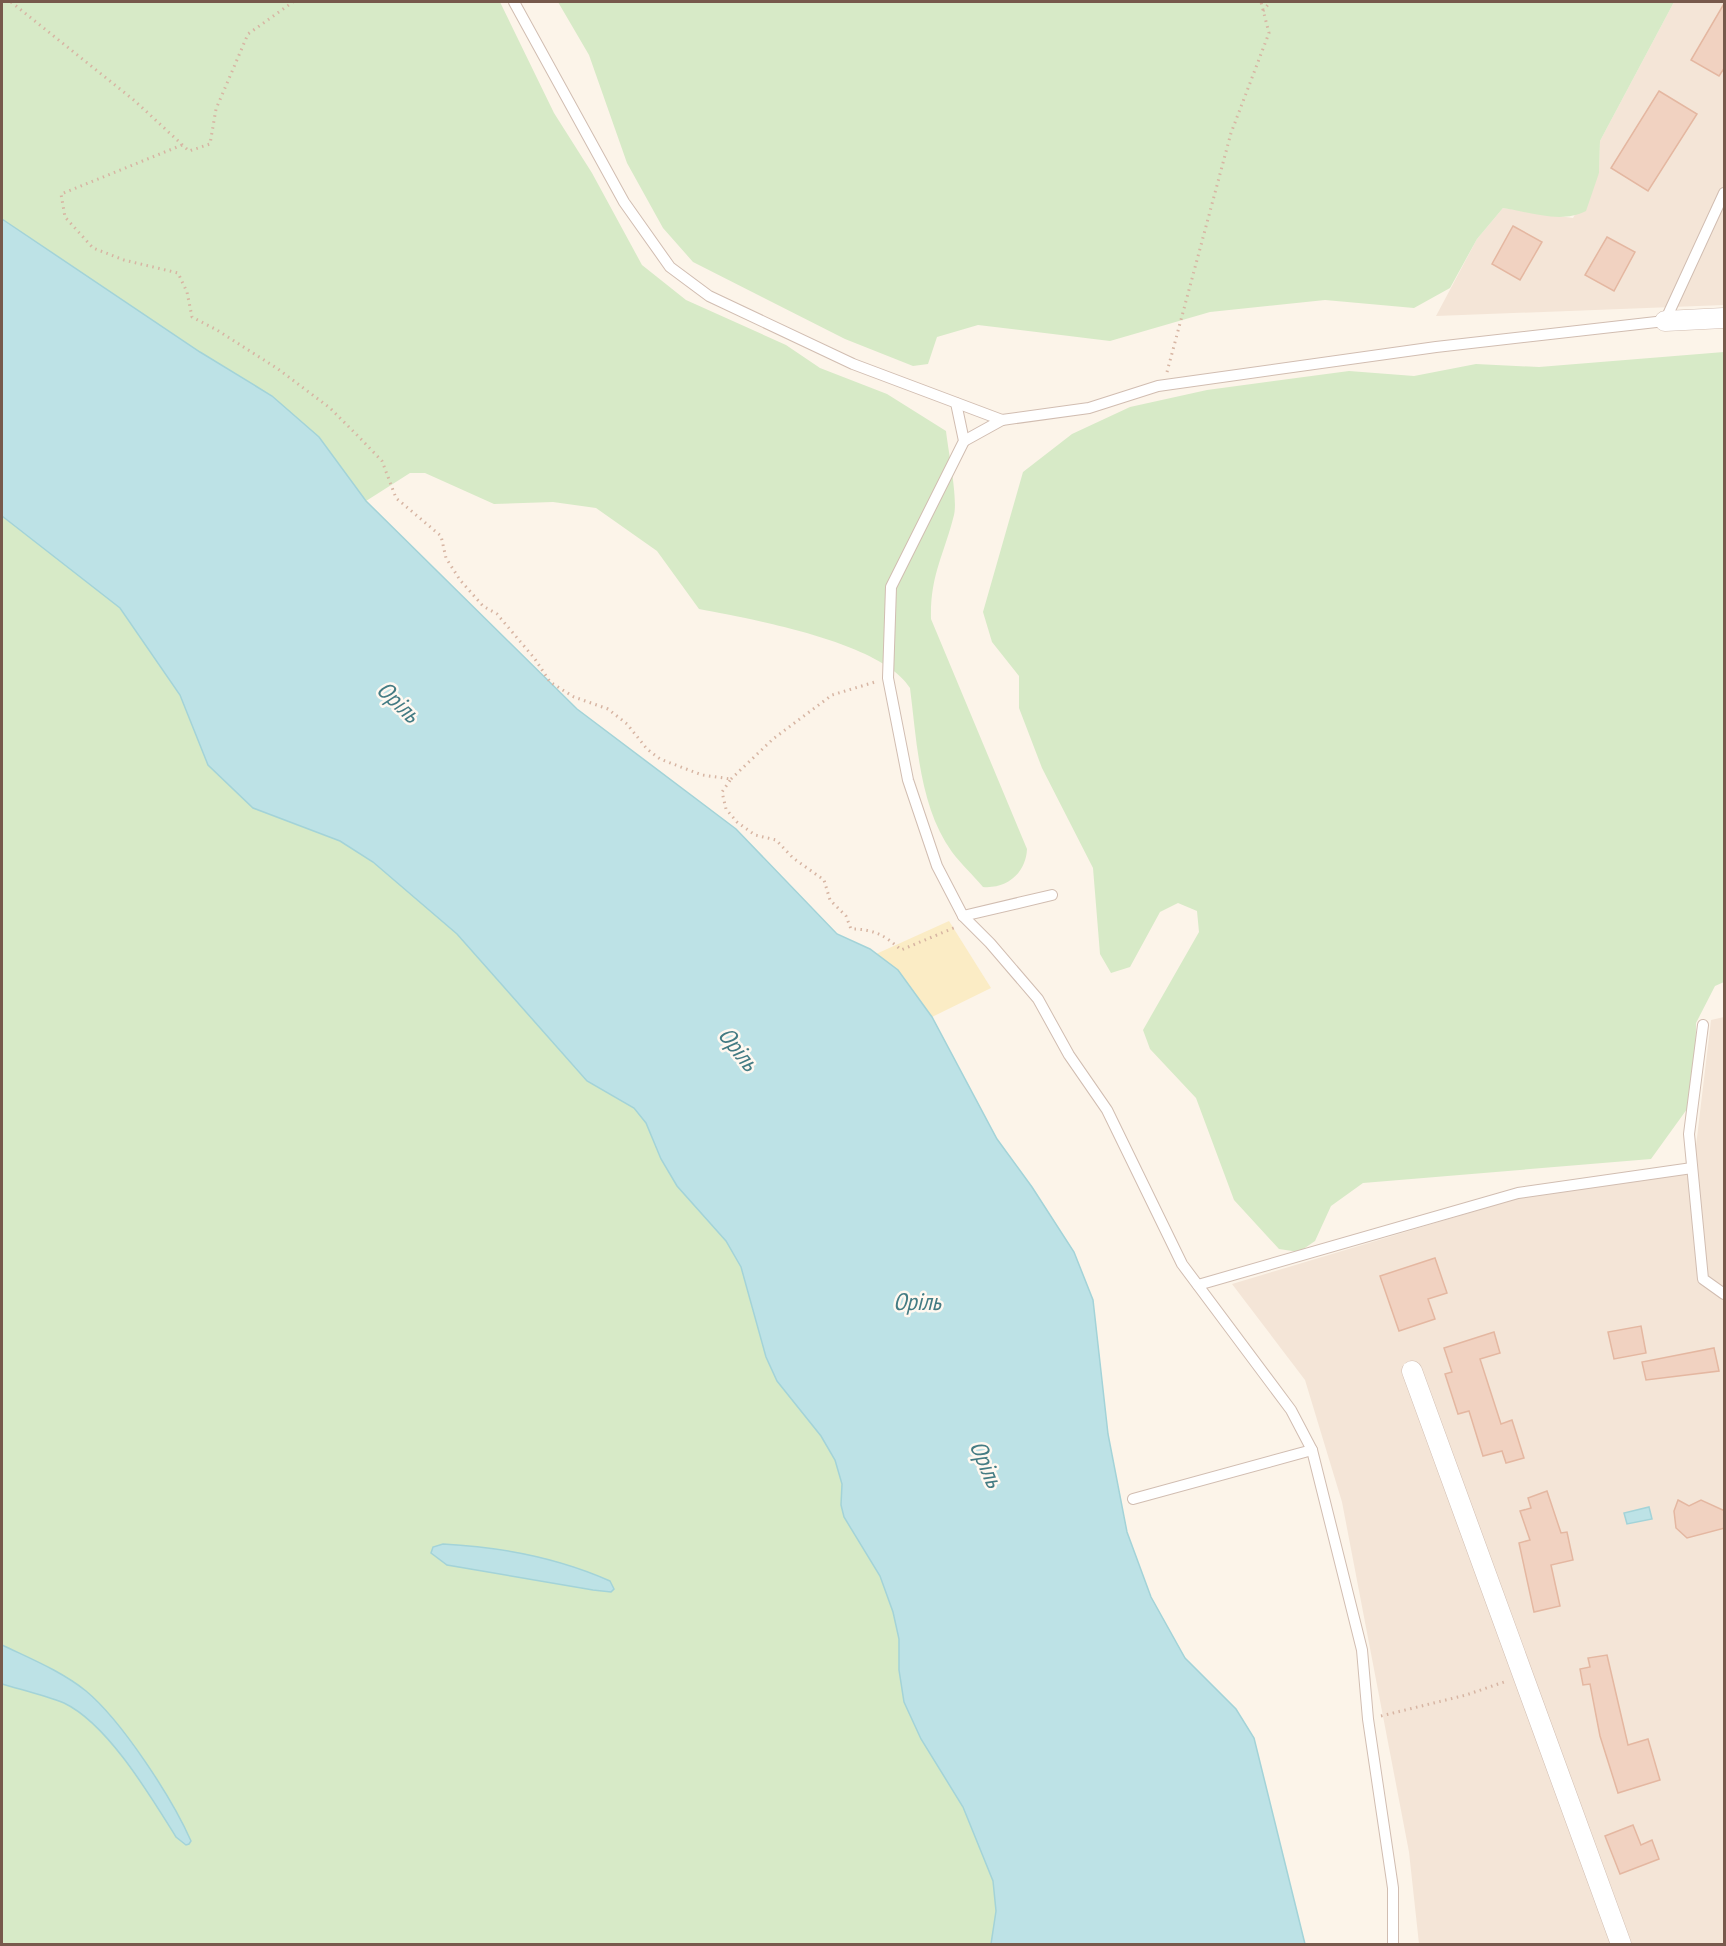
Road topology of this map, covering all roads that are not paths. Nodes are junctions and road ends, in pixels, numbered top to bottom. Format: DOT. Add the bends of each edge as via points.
graph roads {
  1 [pos="514,2"];
  2 [pos="1725,193"];
  3 [pos="1725,318"];
  4 [pos="1665,321"];
  5 [pos="956,403"];
  6 [pos="1002,420"];
  7 [pos="964,441"];
  8 [pos="1052,896"];
  9 [pos="966,919"];
  10 [pos="1703,1025"];
  11 [pos="1692,1168"];
  12 [pos="1198,1285"];
  13 [pos="1725,1294"];
  14 [pos="1412,1371"];
  15 [pos="1312,1450"];
  16 [pos="1133,1500"];
  17 [pos="1393,1944"];
  18 [pos="1621,1944"];
  1 -- 5 [label="lane" via="624,201 670,267 709,296 822,349"];
  2 -- 4 [label="lane"];
  3 -- 4 [label="street"];
  4 -- 6 [label="lane" via="1436,347 1158,386 1089,408"];
  5 -- 6 [label="lane"];
  5 -- 7 [label="lane"];
  6 -- 7 [label="lane"];
  7 -- 9 [label="lane" via="891,587 888,678 908,780 937,866"];
  8 -- 9 [label="lane"];
  9 -- 12 [label="lane" via="1038,999 1069,1055 1107,1110 1182,1264"];
  10 -- 11 [label="lane" via="1689,1134"];
  11 -- 12 [label="lane" via="1518,1193"];
  11 -- 13 [label="lane" via="1703,1279"];
  12 -- 15 [label="lane" via="1291,1410"];
  14 -- 18 [label="street"];
  15 -- 16 [label="lane"];
  15 -- 17 [label="lane" via="1362,1650 1393,1888"];
}
